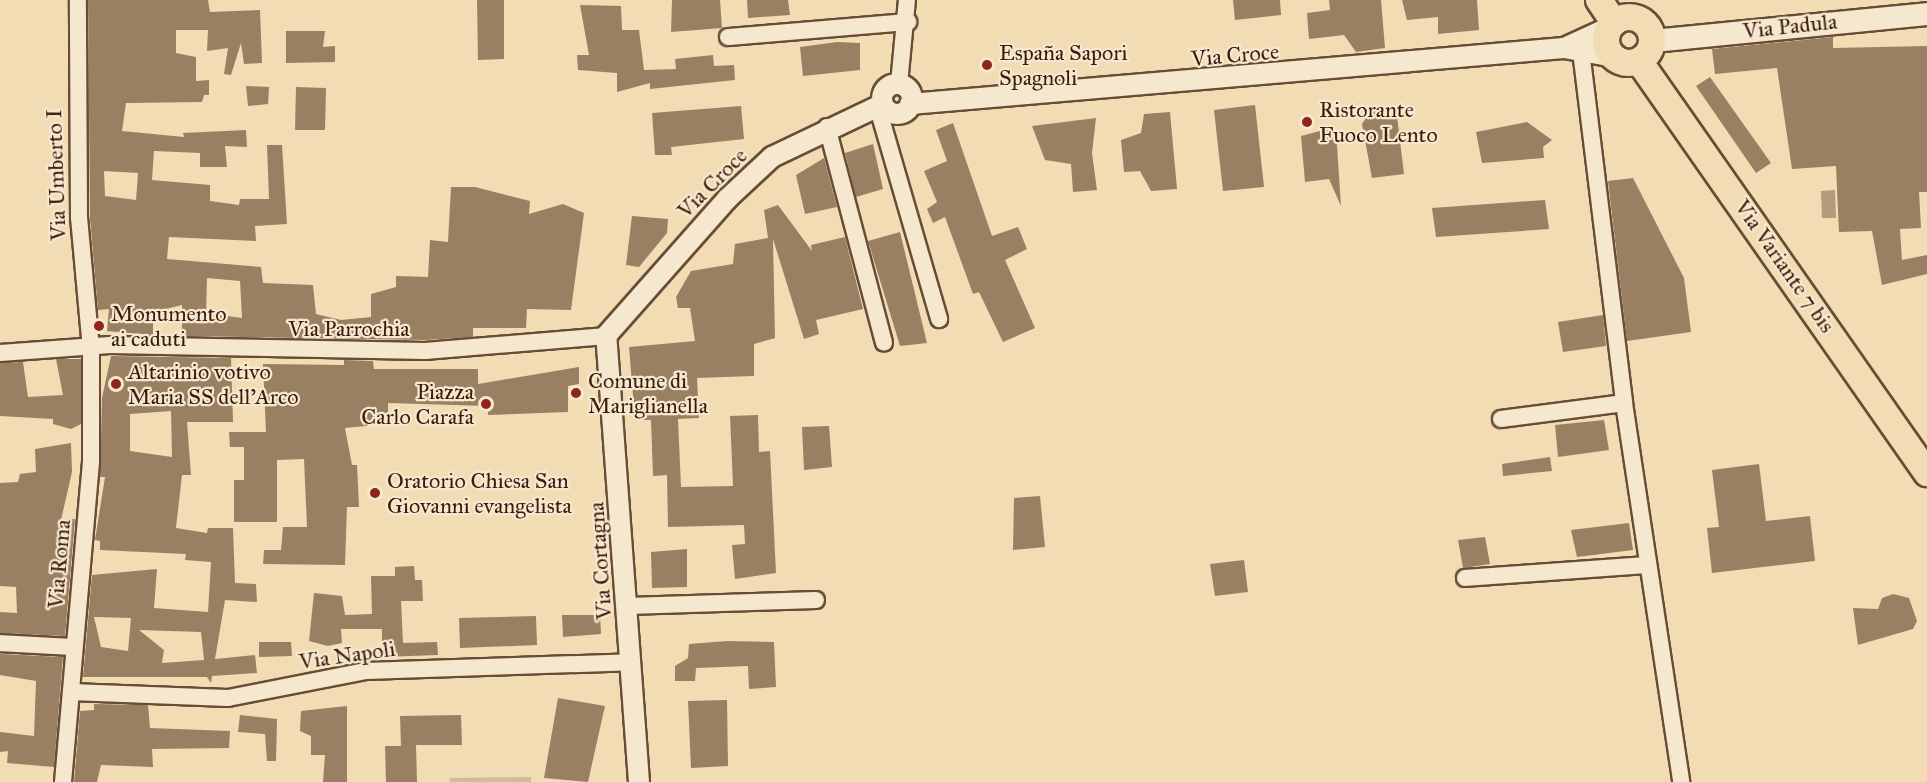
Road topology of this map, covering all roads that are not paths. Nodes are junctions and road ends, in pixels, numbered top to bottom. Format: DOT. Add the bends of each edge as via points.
graph roads {
  1 [pos="78,0"];
  2 [pos="907,0"];
  3 [pos="1599,0"];
  4 [pos="1927,14"];
  5 [pos="908,22"];
  6 [pos="1612,24"];
  7 [pos="728,37"];
  8 [pos="1572,50"];
  9 [pos="1646,51"];
  10 [pos="1614,57"];
  11 [pos="899,84"];
  12 [pos="880,104"];
  13 [pos="910,104"];
  14 [pos="827,128"];
  15 [pos="939,318"];
  16 [pos="606,336"];
  17 [pos="884,343"];
  18 [pos="91,349"];
  19 [pos="0,353"];
  20 [pos="1624,403"];
  21 [pos="1501,419"];
  22 [pos="1927,473"];
  23 [pos="1646,565"];
  24 [pos="1465,578"];
  25 [pos="816,600"];
  26 [pos="628,606"];
  27 [pos="0,643"];
  28 [pos="74,647"];
  29 [pos="631,662"];
  30 [pos="71,692"];
  31 [pos="63,782"];
  32 [pos="639,782"];
  33 [pos="1681,782"];
  1 -- 18 [label="street, Via Umberto I" via="79,218"];
  2 -- 5 [label="street"];
  3 -- 6 [label="main road"];
  4 -- 9 [label="main road, Via Padula"];
  5 -- 7 [label="street"];
  5 -- 11 [label="street"];
  6 -- 8 [label="street, Via Croce"];
  6 -- 9 [label="main road" via="1628,16 1643,21"];
  6 -- 10 [label="main road" via="1606,39"];
  8 -- 10 [label="street, Via Croce"];
  8 -- 13 [label="street, Via Croce"];
  8 -- 20 [label="street"];
  9 -- 10 [label="main road"];
  9 -- 22 [label="main road, Via Variante 7 bis"];
  11 -- 12 [label="street" via="886,89"];
  11 -- 13 [label="street" via="910,92"];
  12 -- 13 [label="street" via="897,113"];
  12 -- 14 [label="street, Via Croce"];
  12 -- 15 [label="street"];
  14 -- 16 [label="street, Via Croce" via="772,157 750,177"];
  14 -- 17 [label="street"];
  16 -- 18 [label="street, Via Parrochia" via="425,351"];
  16 -- 26 [label="street, Via Cortagna"];
  18 -- 19 [label="street, Via Parrochia"];
  18 -- 28 [label="street, Via Roma" via="91,461"];
  20 -- 21 [label="street"];
  20 -- 23 [label="street"];
  23 -- 24 [label="street"];
  23 -- 33 [label="street"];
  25 -- 26 [label="street"];
  26 -- 29 [label="street, Via Cortagna"];
  27 -- 28 [label="street"];
  28 -- 30 [label="street, Via Roma"];
  29 -- 30 [label="street, Via Napoli" via="366,671 228,698"];
  29 -- 32 [label="street, Via Cortagna"];
  30 -- 31 [label="street, Via Roma"];
}
